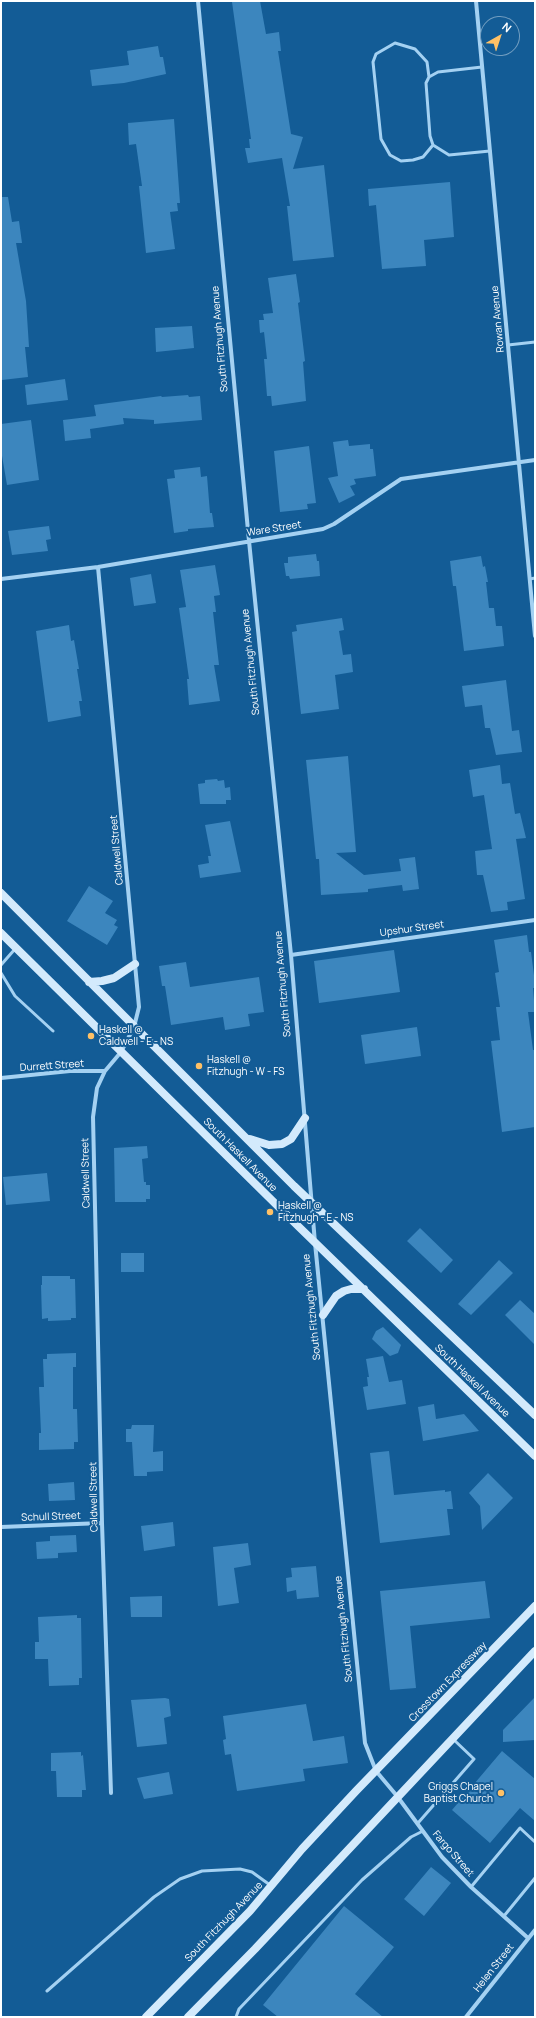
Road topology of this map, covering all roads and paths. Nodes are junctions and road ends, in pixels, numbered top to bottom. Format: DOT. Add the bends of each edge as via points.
graph roads {
  1 [pos="198,1"];
  2 [pos="476,1"];
  3 [pos="482,67"];
  4 [pos="429,77"];
  5 [pos="433,145"];
  6 [pos="490,151"];
  7 [pos="535,342"];
  8 [pos="508,346"];
  9 [pos="535,460"];
  10 [pos="519,462"];
  11 [pos="249,541"];
  12 [pos="98,567"];
  13 [pos="535,578"];
  14 [pos="1,579"];
  15 [pos="530,579"];
  16 [pos="535,636"];
  17 [pos="1,894"];
  18 [pos="535,920"];
  19 [pos="1,933"];
  20 [pos="16,948"];
  21 [pos="290,955"];
  22 [pos="135,964"];
  23 [pos="1,965"];
  24 [pos="1,973"];
  25 [pos="89,982"];
  26 [pos="134,1027"];
  27 [pos="53,1031"];
  28 [pos="121,1052"];
  29 [pos="105,1071"];
  30 [pos="1,1078"];
  31 [pos="305,1118"];
  32 [pos="247,1139"];
  33 [pos="312,1202"];
  34 [pos="315,1243"];
  35 [pos="364,1289"];
  36 [pos="323,1315"];
  37 [pos="535,1415"];
  38 [pos="535,1456"];
  39 [pos="102,1523"];
  40 [pos="1,1527"];
  41 [pos="535,1606"];
  42 [pos="535,1651"];
  43 [pos="452,1738"];
  44 [pos="376,1771"];
  45 [pos="111,1793"];
  46 [pos="397,1796"];
  47 [pos="418,1823"];
  48 [pos="423,1831"];
  49 [pos="535,1842"];
  50 [pos="535,1878"];
  51 [pos="272,1887"];
  52 [pos="471,1887"];
  53 [pos="504,1916"];
  54 [pos="535,1930"];
  55 [pos="528,1938"];
  56 [pos="47,1991"];
  57 [pos="146,2017"];
  58 [pos="188,2017"];
  59 [pos="236,2017"];
  60 [pos="466,2017"];
  1 -- 11 [label="street, South Fitzhugh Avenue"];
  2 -- 3 [label="street, Rowan Avenue"];
  3 -- 4 [label="lane" via="438,72"];
  3 -- 6 [label="street, Rowan Avenue"];
  4 -- 5 [label="lane" via="426,83"];
  4 -- 5 [label="lane" via="427,62 415,49 395,43 376,54 373,62 380,139 390,154 401,160 413,160 423,157"];
  5 -- 6 [label="lane" via="449,155"];
  6 -- 8 [label="street, Rowan Avenue"];
  7 -- 8 [label="lane"];
  8 -- 10 [label="street, Rowan Avenue"];
  9 -- 10 [label="street, Ware Street"];
  10 -- 11 [label="street, Ware Street" via="401,479 324,529"];
  10 -- 15 [label="street, Rowan Avenue"];
  11 -- 12 [label="street, Ware Street"];
  11 -- 21 [label="street, South Fitzhugh Avenue"];
  12 -- 14 [label="street, Ware Street"];
  12 -- 22 [label="street, Caldwell Street"];
  13 -- 15 [label="lane"];
  15 -- 16 [label="street, Rowan Avenue"];
  17 -- 25 [label="main road, South Haskell Avenue"];
  18 -- 21 [label="street, Upshur Street"];
  19 -- 20 [label="main road, South Haskell Avenue"];
  20 -- 23 [label="lane"];
  20 -- 28 [label="main road, South Haskell Avenue"];
  21 -- 31 [label="street, South Fitzhugh Avenue"];
  22 -- 25 [label="main road" via="114,978"];
  22 -- 26 [label="street, Caldwell Street" via="139,1007"];
  24 -- 27 [label="lane" via="15,996"];
  25 -- 26 [label="main road, South Haskell Avenue"];
  26 -- 28 [label="street, Caldwell Street"];
  26 -- 32 [label="main road, South Haskell Avenue"];
  28 -- 29 [label="street, Caldwell Street"];
  28 -- 34 [label="main road, South Haskell Avenue"];
  29 -- 30 [label="street, Durrett Street" via="70,1070"];
  29 -- 39 [label="street, Caldwell Street" via="97,1088 93,1117"];
  31 -- 32 [label="main road" via="291,1139 282,1144 270,1145"];
  31 -- 33 [label="street, South Fitzhugh Avenue"];
  32 -- 33 [label="main road, South Haskell Avenue"];
  33 -- 34 [label="street, South Fitzhugh Avenue"];
  33 -- 37 [label="main road, South Haskell Avenue"];
  34 -- 35 [label="main road, South Haskell Avenue"];
  34 -- 36 [label="street, South Fitzhugh Avenue"];
  35 -- 36 [label="main road" via="344,1291 336,1296"];
  35 -- 38 [label="main road, South Haskell Avenue"];
  36 -- 44 [label="street, South Fitzhugh Avenue" via="365,1743"];
  39 -- 40 [label="street, Schull Street"];
  39 -- 45 [label="street, Caldwell Street"];
  41 -- 44 [label="main road, Crosstown Expressway"];
  42 -- 43 [label="main road"];
  43 -- 46 [label="main road"];
  43 -- 47 [label="lane" via="474,1759"];
  44 -- 46 [label="street, Fargo Street"];
  44 -- 51 [label="main road, South Fitzhugh Avenue" via="302,1849"];
  46 -- 47 [label="street, Fargo Street"];
  46 -- 58 [label="main road"];
  47 -- 48 [label="street, Fargo Street"];
  48 -- 52 [label="street, Fargo Street" via="442,1857"];
  48 -- 59 [label="lane" via="411,1837 362,1880 239,2009"];
  49 -- 52 [label="lane" via="520,1828"];
  50 -- 53 [label="lane"];
  51 -- 56 [label="lane" via="252,1872 240,1869 202,1871 180,1879 154,1897"];
  51 -- 57 [label="main road, South Fitzhugh Avenue"];
  52 -- 53 [label="street, Fargo Street"];
  53 -- 55 [label="street, Fargo Street"];
  54 -- 55 [label="street, Helen Street"];
  55 -- 60 [label="street, Helen Street"];
}
